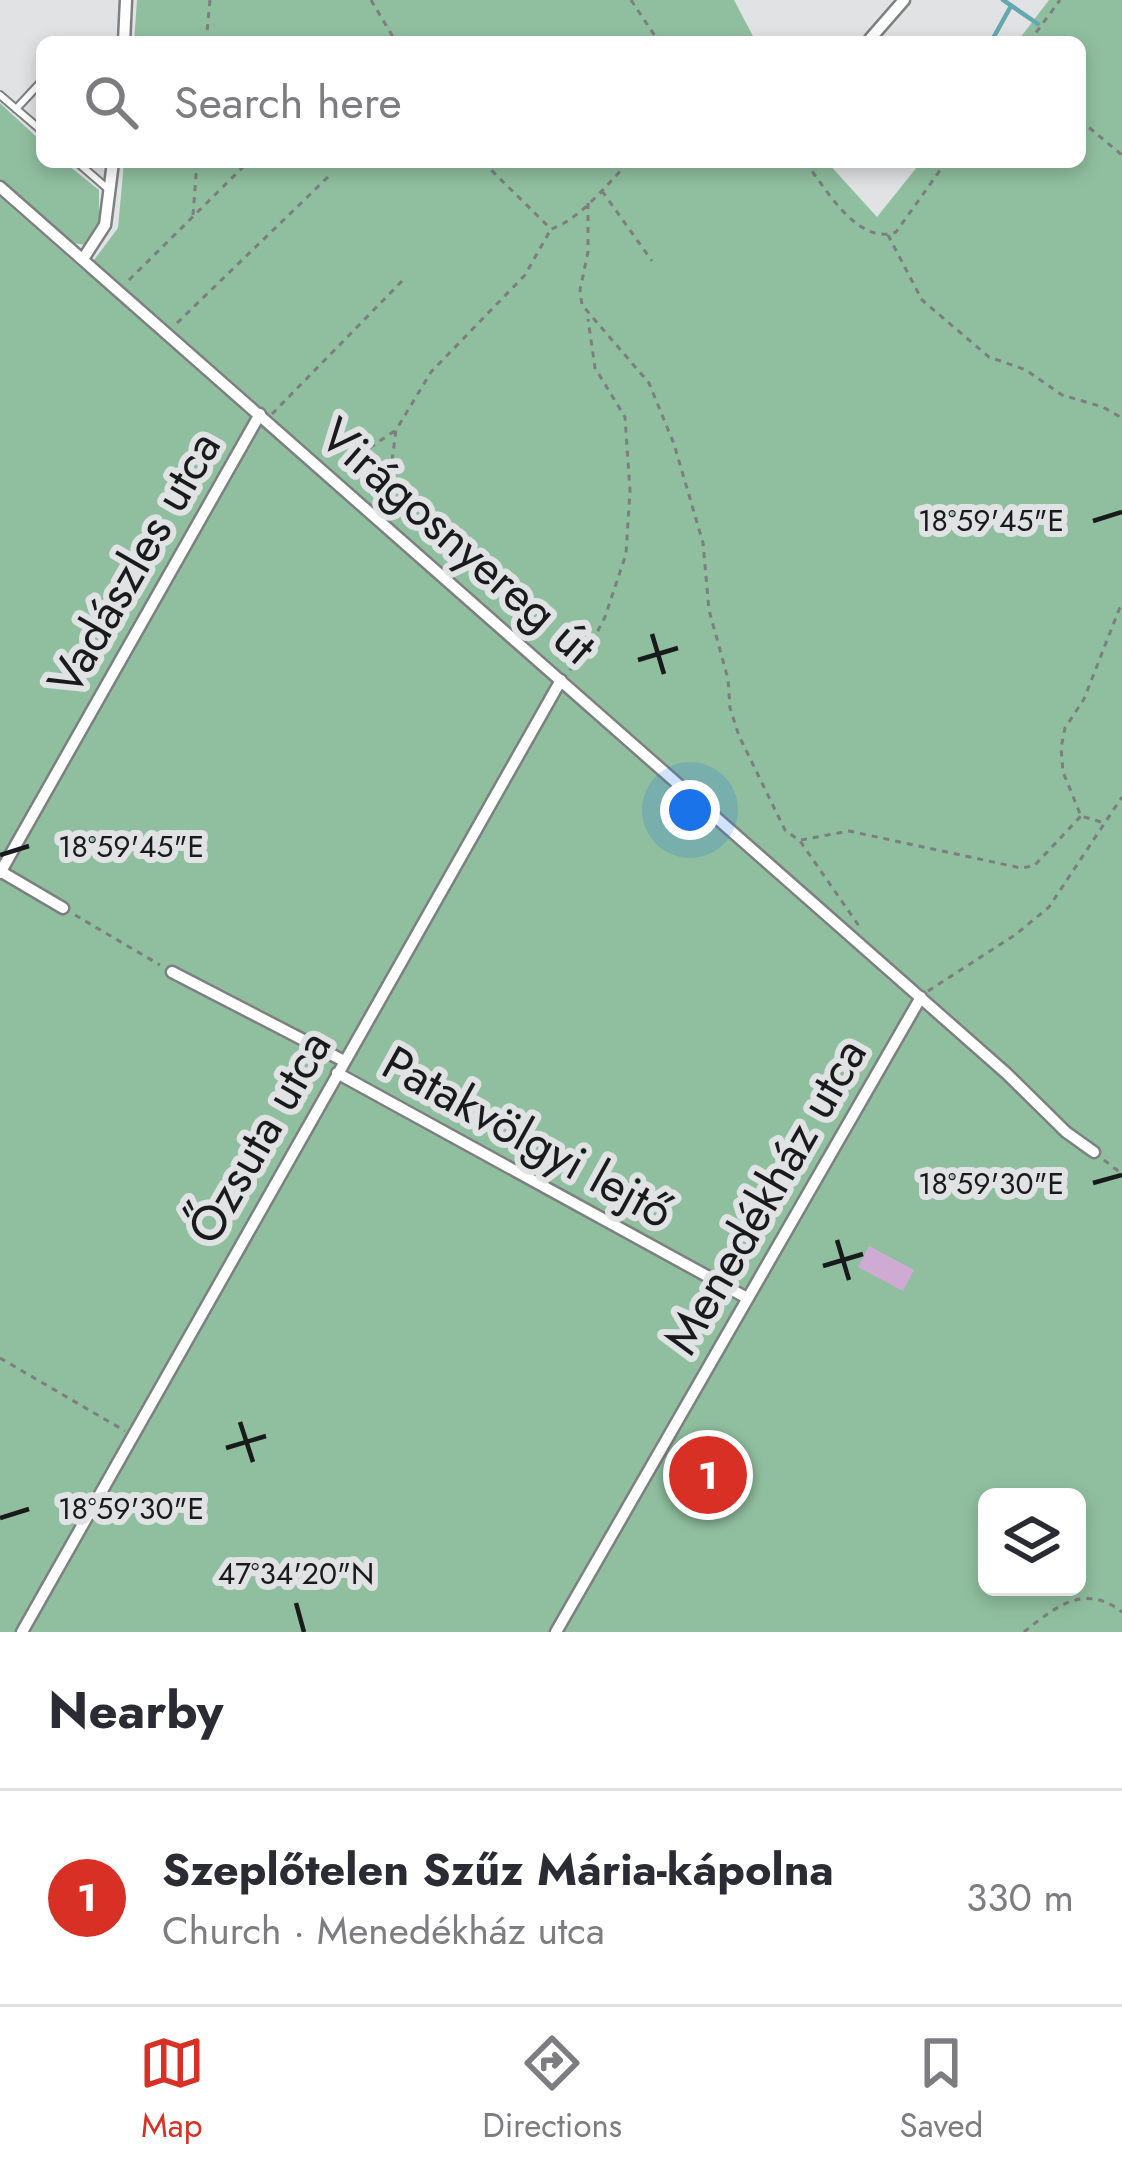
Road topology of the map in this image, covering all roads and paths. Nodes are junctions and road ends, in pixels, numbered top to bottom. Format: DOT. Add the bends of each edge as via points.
graph roads {
  1 [pos="126,0"];
  2 [pos="210,0"];
  3 [pos="371,0"];
  4 [pos="631,0"];
  5 [pos="904,0"];
  6 [pos="1060,0"];
  7 [pos="124,36"];
  8 [pos="207,36"];
  9 [pos="392,36"];
  10 [pos="655,36"];
  11 [pos="873,36"];
  12 [pos="1033,36"];
  13 [pos="36,87"];
  14 [pos="0,94"];
  15 [pos="16,109"];
  16 [pos="1086,125"];
  17 [pos="36,126"];
  18 [pos="1122,155"];
  19 [pos="84,168"];
  20 [pos="113,168"];
  21 [pos="197,168"];
  22 [pos="242,168"];
  23 [pos="489,168"];
  24 [pos="623,168"];
  25 [pos="810,168"];
  26 [pos="942,168"];
  27 [pos="328,177"];
  28 [pos="0,187"];
  29 [pos="601,189"];
  30 [pos="111,192"];
  31 [pos="588,203"];
  32 [pos="193,217"];
  33 [pos="551,229"];
  34 [pos="888,235"];
  35 [pos="83,259"];
  36 [pos="652,261"];
  37 [pos="405,278"];
  38 [pos="119,290"];
  39 [pos="587,315"];
  40 [pos="167,332"];
  41 [pos="264,417"];
  42 [pos="1122,418"];
  43 [pos="396,430"];
  44 [pos="328,476"];
  45 [pos="384,524"];
  46 [pos="1122,602"];
  47 [pos="561,680"];
  48 [pos="1122,797"];
  49 [pos="1081,816"];
  50 [pos="1103,822"];
  51 [pos="800,841"];
  52 [pos="0,872"];
  53 [pos="64,908"];
  54 [pos="862,946"];
  55 [pos="172,972"];
  56 [pos="921,998"];
  57 [pos="344,1060"];
  58 [pos="337,1073"];
  59 [pos="1094,1152"];
  60 [pos="1122,1174"];
  61 [pos="747,1298"];
  62 [pos="0,1358"];
  63 [pos="727,1433"];
  64 [pos="131,1435"];
  65 [pos="705,1442"];
  66 [pos="655,1460"];
  67 [pos="701,1471"];
  68 [pos="1122,1612"];
  69 [pos="22,1632"];
  70 [pos="556,1632"];
  71 [pos="1024,1632"];
  1 -- 7 [label="street"];
  2 -- 8 [label="path"];
  3 -- 9 [label="path"];
  4 -- 10 [label="path"];
  5 -- 11 [label="street"];
  6 -- 12 [label="path"];
  13 -- 15 [label="lane"];
  14 -- 15 [label="lane"];
  15 -- 17 [label="lane"];
  16 -- 18 [label="path"];
  19 -- 30 [label="lane"];
  20 -- 30 [label="street"];
  21 -- 32 [label="path"];
  22 -- 32 [label="path"];
  23 -- 33 [label="path"];
  24 -- 29 [label="path"];
  25 -- 34 [label="path" via="848,215 868,232"];
  26 -- 34 [label="path"];
  27 -- 40 [label="path"];
  28 -- 35 [label="street, Virágosnyereg út"];
  29 -- 31 [label="path"];
  29 -- 36 [label="path"];
  30 -- 35 [label="street" via="105,225"];
  31 -- 33 [label="path"];
  31 -- 39 [label="path" via="580,290"];
  32 -- 38 [label="path"];
  33 -- 43 [label="path" via="525,274 431,372"];
  34 -- 42 [label="path" via="922,300 989,357"];
  35 -- 38 [label="street, Virágosnyereg út"];
  37 -- 41 [label="path"];
  38 -- 40 [label="street, Virágosnyereg út"];
  39 -- 47 [label="path" via="595,368 625,418 626,554 588,650"];
  39 -- 51 [label="path" via="649,383 704,543 730,709 785,830"];
  40 -- 41 [label="street, Virágosnyereg út"];
  41 -- 44 [label="street, Virágosnyereg út"];
  41 -- 52 [label="street, Vadászles utca"];
  43 -- 44 [label="path"];
  43 -- 45 [label="path"];
  44 -- 45 [label="street, Virágosnyereg út"];
  45 -- 47 [label="street, Virágosnyereg út"];
  46 -- 49 [label="path" via="1060,748"];
  47 -- 54 [label="street, Virágosnyereg út"];
  47 -- 57 [label="street, Őzsuta utca"];
  48 -- 50 [label="path"];
  49 -- 50 [label="path"];
  49 -- 51 [label="path" via="1034,866 1021,868 849,830"];
  50 -- 56 [label="path" via="1048,908"];
  51 -- 54 [label="path" via="859,926"];
  52 -- 53 [label="street"];
  53 -- 55 [label="path"];
  54 -- 56 [label="street, Virágosnyereg út"];
  55 -- 57 [label="street, Patakvölgyi lejtő"];
  56 -- 59 [label="street"];
  56 -- 61 [label="street, Menedékház utca"];
  57 -- 58 [label="street, Őzsuta utca"];
  58 -- 61 [label="street, Patakvölgyi lejtő"];
  58 -- 64 [label="street, Őzsuta utca"];
  59 -- 60 [label="path"];
  61 -- 66 [label="street, Menedékház utca"];
  62 -- 64 [label="path"];
  63 -- 65 [label="path"];
  64 -- 69 [label="street, Őzsuta utca"];
  66 -- 67 [label="path" via="683,1475"];
  66 -- 70 [label="street, Menedékház utca"];
  68 -- 71 [label="path" via="1103,1598 1080,1597"];
}
